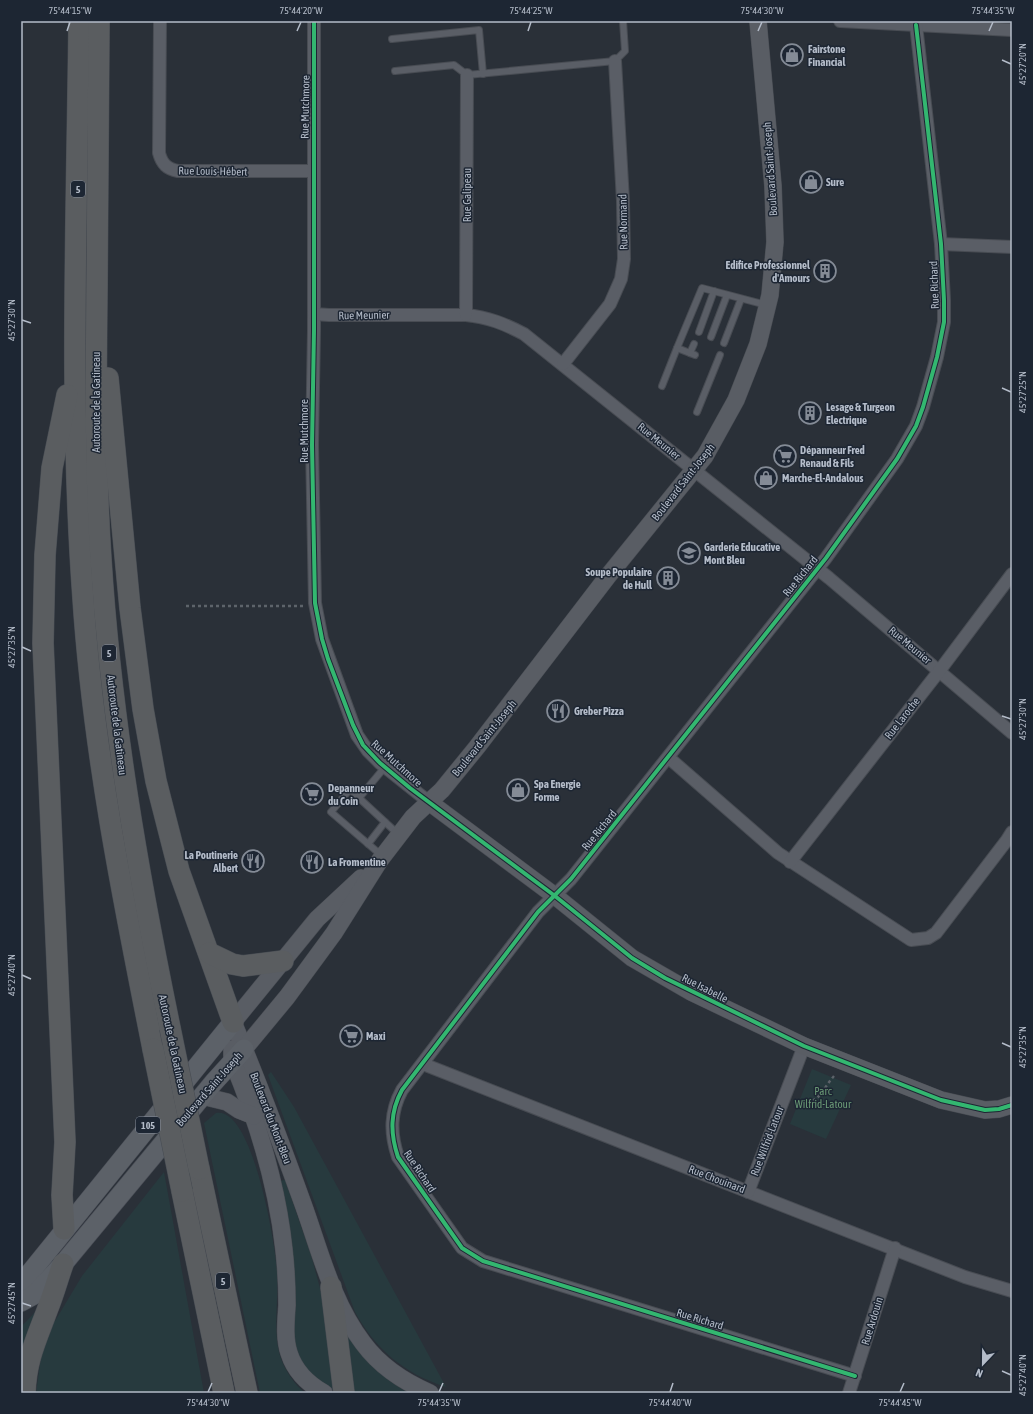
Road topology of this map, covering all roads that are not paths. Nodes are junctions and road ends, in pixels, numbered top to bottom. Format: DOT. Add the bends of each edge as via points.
graph roads {
  1 [pos="79,21"];
  2 [pos="99,21"];
  3 [pos="160,21"];
  4 [pos="314,21"];
  5 [pos="623,21"];
  6 [pos="758,21"];
  7 [pos="840,21"];
  8 [pos="916,25"];
  9 [pos="1012,30"];
  10 [pos="392,39"];
  11 [pos="616,61"];
  12 [pos="395,71"];
  13 [pos="483,74"];
  14 [pos="467,75"];
  15 [pos="313,171"];
  16 [pos="941,244"];
  17 [pos="1012,247"];
  18 [pos="97,273"];
  19 [pos="714,292"];
  20 [pos="727,295"];
  21 [pos="741,299"];
  22 [pos="767,305"];
  23 [pos="314,314"];
  24 [pos="466,315"];
  25 [pos="699,332"];
  26 [pos="711,337"];
  27 [pos="724,343"];
  28 [pos="694,344"];
  29 [pos="677,348"];
  30 [pos="76,352"];
  31 [pos="720,355"];
  32 [pos="563,364"];
  33 [pos="662,386"];
  34 [pos="697,412"];
  35 [pos="694,470"];
  36 [pos="818,569"];
  37 [pos="1012,574"];
  38 [pos="940,670"];
  39 [pos="1012,733"];
  40 [pos="669,758"];
  41 [pos="385,767"];
  42 [pos="360,799"];
  43 [pos="429,802"];
  44 [pos="357,806"];
  45 [pos="385,822"];
  46 [pos="1012,832"];
  47 [pos="399,835"];
  48 [pos="368,844"];
  49 [pos="382,858"];
  50 [pos="790,862"];
  51 [pos="555,896"];
  52 [pos="209,954"];
  53 [pos="283,961"];
  54 [pos="233,1022"];
  55 [pos="804,1046"];
  56 [pos="238,1054"];
  57 [pos="423,1064"];
  58 [pos="202,1096"];
  59 [pos="1012,1105"];
  60 [pos="254,1116"];
  61 [pos="748,1192"];
  62 [pos="64,1229"];
  63 [pos="895,1248"];
  64 [pos="63,1264"];
  65 [pos="21,1284"];
  66 [pos="331,1287"];
  67 [pos="1012,1291"];
  68 [pos="21,1302"];
  69 [pos="855,1376"];
  70 [pos="25,1393"];
  71 [pos="224,1393"];
  72 [pos="247,1393"];
  73 [pos="324,1393"];
  74 [pos="344,1393"];
  75 [pos="430,1393"];
  76 [pos="849,1393"];
  1 -- 30 [label="highway, Autoroute de la Gatineau / 5"];
  2 -- 18 [label="highway, Autoroute de la Gatineau / 5"];
  3 -- 15 [label="street, Rue Louis-Hébert" via="159,153 164,166 178,171"];
  4 -- 15 [label="street, Rue Mutchmore"];
  5 -- 11 [label="lane" via="625,51"];
  6 -- 22 [label="street, Boulevard Saint-Joseph" via="774,213 773,270"];
  7 -- 8 [label="street"];
  8 -- 9 [label="street"];
  8 -- 16 [label="street, Rue Richard"];
  10 -- 13 [label="lane" via="479,30"];
  11 -- 13 [label="lane"];
  11 -- 32 [label="street, Rue Normand" via="623,201 624,259 621,279 610,304"];
  12 -- 14 [label="lane" via="454,65"];
  13 -- 14 [label="lane"];
  14 -- 24 [label="street, Rue Galipeau"];
  15 -- 23 [label="street, Rue Mutchmore"];
  16 -- 17 [label="street"];
  16 -- 36 [label="street, Rue Richard" via="944,322 923,407 898,459"];
  18 -- 52 [label="highway" via="127,580 148,738 172,846"];
  18 -- 72 [label="highway, Autoroute de la Gatineau / 5, bridge" via="97,478 106,629 116,723 130,820 170,1028"];
  19 -- 20 [label="lane"];
  19 -- 25 [label="lane"];
  19 -- 29 [label="lane" via="702,288"];
  20 -- 21 [label="lane"];
  20 -- 26 [label="lane"];
  21 -- 22 [label="lane"];
  21 -- 27 [label="lane"];
  22 -- 35 [label="street, Boulevard Saint-Joseph" via="758,344 736,400 708,451"];
  23 -- 24 [label="street, Rue Meunier"];
  23 -- 41 [label="street, Rue Mutchmore" via="312,444 315,603 322,639 353,726 368,751"];
  24 -- 32 [label="street, Rue Meunier" via="482,316 511,327"];
  28 -- 29 [label="lane" via="692,354"];
  29 -- 33 [label="lane"];
  30 -- 62 [label="highway" via="52,468 44,621 64,1142"];
  30 -- 71 [label="highway, Autoroute de la Gatineau / 5, bridge" via="78,522 90,678 116,861"];
  31 -- 34 [label="lane" via="714,362"];
  32 -- 35 [label="street, Rue Meunier"];
  35 -- 36 [label="street, Rue Meunier"];
  35 -- 43 [label="street, Boulevard Saint-Joseph" via="608,576 482,741"];
  36 -- 38 [label="street, Rue Meunier"];
  36 -- 40 [label="street, Rue Richard"];
  37 -- 38 [label="street, Rue Laroche"];
  38 -- 39 [label="street, Rue Meunier"];
  38 -- 50 [label="street, Rue Laroche"];
  40 -- 50 [label="street"];
  40 -- 51 [label="street, Rue Richard"];
  41 -- 42 [label="lane"];
  41 -- 43 [label="street, Rue Mutchmore"];
  42 -- 44 [label="lane"];
  42 -- 45 [label="lane" via="373,815"];
  42 -- 48 [label="lane" via="350,789 331,812 359,832"];
  43 -- 47 [label="street, Boulevard Saint-Joseph"];
  43 -- 51 [label="street, Rue Isabelle"];
  45 -- 47 [label="lane"];
  45 -- 48 [label="lane"];
  46 -- 50 [label="street" via="936,933 920,940 911,940 901,935"];
  47 -- 49 [label="street, Boulevard Saint-Joseph"];
  48 -- 49 [label="lane"];
  49 -- 53 [label="street, Boulevard Saint-Joseph" via="317,919"];
  49 -- 56 [label="street, Boulevard Saint-Joseph" via="334,933 287,997"];
  51 -- 55 [label="street, Rue Isabelle" via="648,968 691,992"];
  51 -- 57 [label="street, Rue Richard" via="538,912"];
  52 -- 53 [label="highway" via="243,966"];
  52 -- 54 [label="highway"];
  53 -- 54 [label="street, Boulevard Saint-Joseph"];
  54 -- 56 [label="street, Boulevard du Mont-Bleu"];
  54 -- 62 [label="main road, Boulevard Saint-Joseph / 105"];
  55 -- 59 [label="street, Rue Isabelle" via="956,1105 985,1110"];
  55 -- 61 [label="street, Rue Wilfrid-Latour"];
  56 -- 58 [label="main road, Boulevard Saint-Joseph / 105"];
  56 -- 60 [label="street, Boulevard du Mont-Bleu"];
  56 -- 66 [label="street, Boulevard du Mont-Bleu" via="291,1172"];
  57 -- 61 [label="street, Rue Chouinard"];
  57 -- 69 [label="street, Rue Richard" via="396,1101 392,1122 394,1145 398,1156 462,1248 471,1255 490,1264"];
  58 -- 60 [label="street" via="228,1102"];
  58 -- 64 [label="main road, Boulevard Saint-Joseph / 105"];
  60 -- 73 [label="street, Boulevard du Mont-Bleu" via="269,1164 281,1224 286,1274 288,1347 300,1374"];
  61 -- 63 [label="street, Rue Chouinard"];
  62 -- 65 [label="main road, Boulevard Saint-Joseph / 105"];
  63 -- 67 [label="street, Rue Chouinard" via="965,1276"];
  63 -- 69 [label="street, Rue Ardouin"];
  64 -- 68 [label="main road, Boulevard Saint-Joseph / 105" via="34,1295"];
  64 -- 70 [label="highway" via="32,1348"];
  66 -- 74 [label="highway"];
  66 -- 75 [label="street, Boulevard du Mont-Bleu" via="357,1334 377,1359 403,1380"];
  69 -- 76 [label="street, Rue Ardouin"];
}
